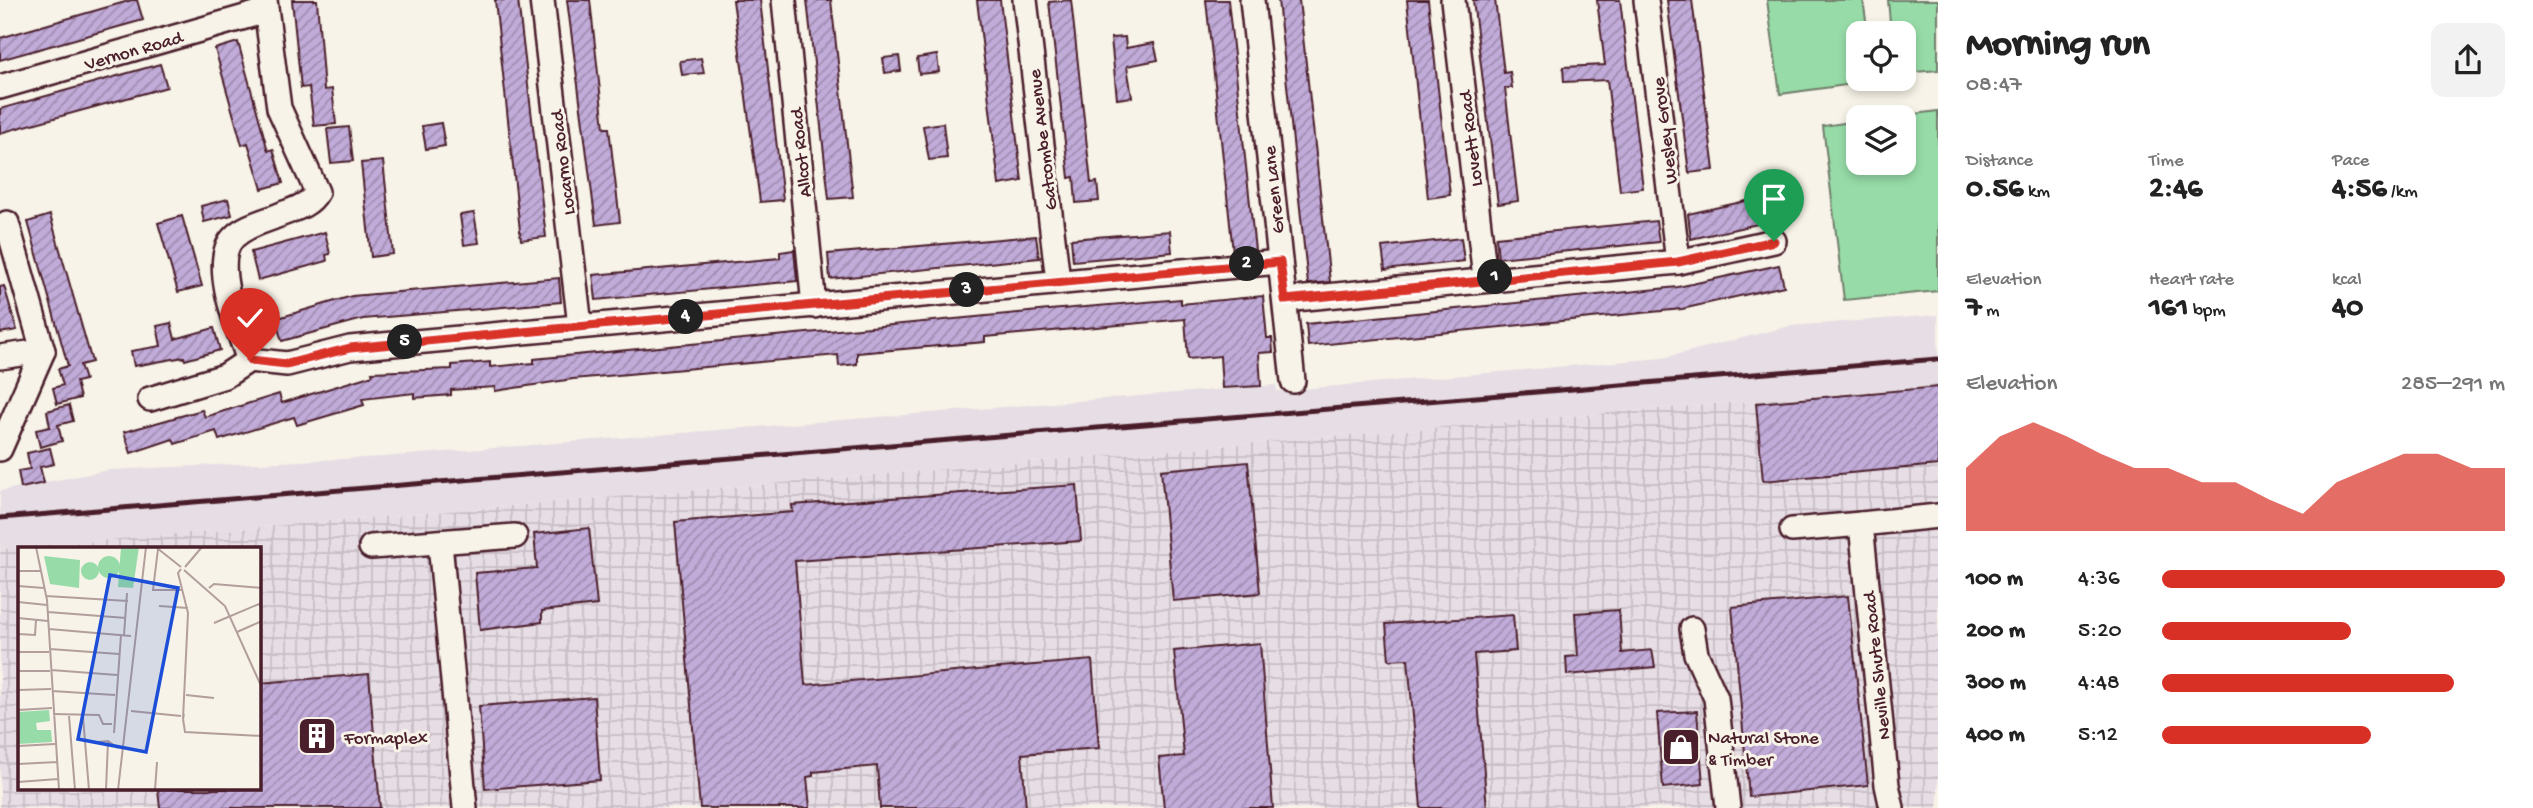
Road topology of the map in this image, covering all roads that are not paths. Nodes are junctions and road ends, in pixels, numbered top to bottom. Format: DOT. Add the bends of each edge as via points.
graph roads {
  1 [pos="542,0"];
  2 [pos="784,0"];
  3 [pos="1025,0"];
  4 [pos="1252,0"];
  5 [pos="1453,0"];
  6 [pos="1646,0"];
  7 [pos="266,6"];
  8 [pos="0,87"];
  9 [pos="7,223"];
  10 [pos="1774,241"];
  11 [pos="1280,262"];
  12 [pos="1678,262"];
  13 [pos="1485,278"];
  14 [pos="1058,281"];
  15 [pos="1285,300"];
  16 [pos="814,306"];
  17 [pos="580,326"];
  18 [pos="43,351"];
  19 [pos="0,357"];
  20 [pos="250,360"];
  21 [pos="1293,380"];
  22 [pos="150,399"];
  23 [pos="0,449"];
  24 [pos="1938,516"];
  25 [pos="1861,524"];
  26 [pos="1792,530"];
  27 [pos="514,536"];
  28 [pos="440,543"];
  29 [pos="372,547"];
  30 [pos="1692,629"];
  31 [pos="464,808"];
  32 [pos="1728,808"];
  33 [pos="1892,808"];
  1 -- 17 [label="street, Locarno Road"];
  2 -- 16 [label="street, Allcot Road"];
  3 -- 14 [label="street, Gatcombe Avenue"];
  4 -- 11 [label="street, Green Lane"];
  5 -- 13 [label="street, Lovett Road"];
  6 -- 12 [label="street, Wesley Grove"];
  7 -- 8 [label="street, Vernon Road"];
  7 -- 20 [label="street" via="279,108 317,192 301,207 241,231 225,254 223,272"];
  9 -- 18 [label="street"];
  10 -- 12 [label="street"];
  11 -- 14 [label="street"];
  11 -- 15 [label="street, Green Lane"];
  12 -- 13 [label="street"];
  13 -- 15 [label="street"];
  14 -- 16 [label="street"];
  15 -- 21 [label="street, Green Lane"];
  16 -- 17 [label="street"];
  17 -- 20 [label="street" via="350,348 287,364"];
  18 -- 19 [label="street"];
  18 -- 23 [label="street"];
  20 -- 22 [label="street" via="225,376"];
  24 -- 25 [label="street"];
  25 -- 26 [label="street"];
  25 -- 33 [label="street, Neville Shute Road"];
  27 -- 28 [label="street"];
  28 -- 29 [label="street"];
  28 -- 31 [label="street"];
  30 -- 32 [label="street" via="1696,654 1716,698"];
}
